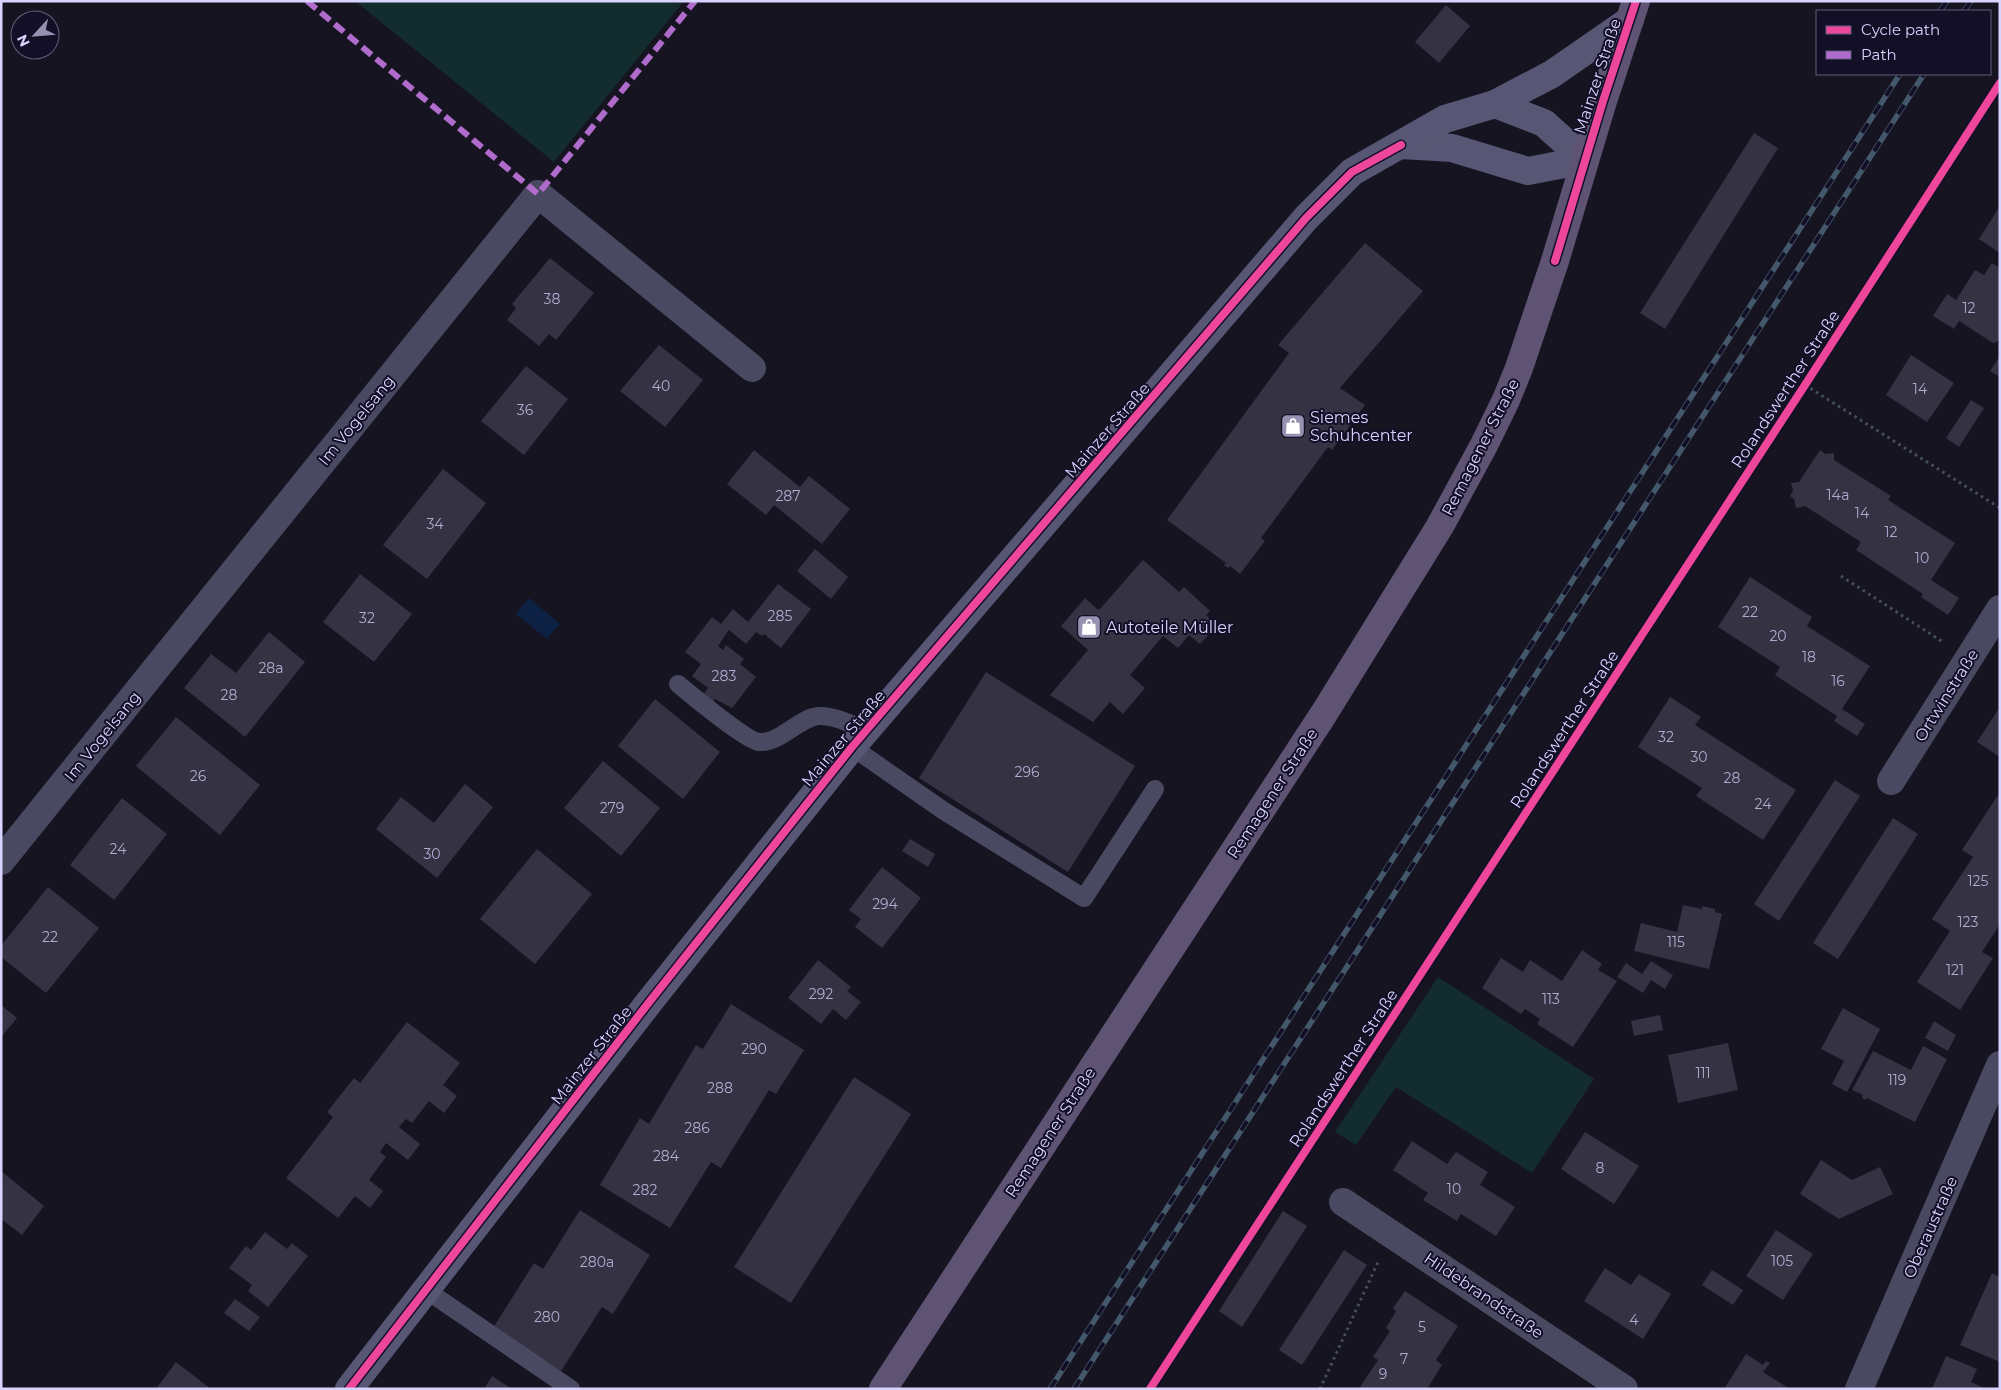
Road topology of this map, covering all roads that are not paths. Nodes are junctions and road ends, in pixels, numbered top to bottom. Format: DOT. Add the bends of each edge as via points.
graph roads {
  1 [pos="1633,11"];
  2 [pos="1495,104"];
  3 [pos="1401,145"];
  4 [pos="1585,160"];
  5 [pos="752,368"];
  6 [pos="2000,609"];
  7 [pos="678,684"];
  8 [pos="859,739"];
  9 [pos="1891,781"];
  10 [pos="1155,789"];
  11 [pos="1,861"];
  12 [pos="2000,1064"];
  13 [pos="1343,1202"];
  14 [pos="426,1290"];
  15 [pos="349,1389"];
  16 [pos="571,1389"];
  17 [pos="883,1389"];
  18 [pos="1624,1389"];
  19 [pos="1859,1389"];
  1 -- 2 [label="main road, Mainzer Straße" via="1552,74"];
  1 -- 4 [label="main road, Mainzer Straße"];
  2 -- 3 [label="main road, Mainzer Straße" via="1445,119"];
  2 -- 4 [label="main road, Mainzer Straße" via="1544,123"];
  3 -- 4 [label="main road, Mainzer Straße" via="1452,148 1528,171"];
  3 -- 8 [label="main road, Mainzer Straße" via="1352,172 1306,218"];
  4 -- 17 [label="main road, Remagener Straße" via="1519,368 1484,445 1440,526 1322,715"];
  5 -- 11 [label="street, Im Vogelsang" via="538,194"];
  6 -- 9 [label="street, Ortwinstraße"];
  7 -- 8 [label="lane" via="760,742 818,716 832,718"];
  8 -- 10 [label="lane" via="944,812 1084,898"];
  8 -- 14 [label="main road, Mainzer Straße"];
  12 -- 19 [label="street, Oberaustraße"];
  13 -- 18 [label="street, Hildebrandstraße"];
  14 -- 15 [label="main road, Mainzer Straße"];
  14 -- 16 [label="lane"];
}
